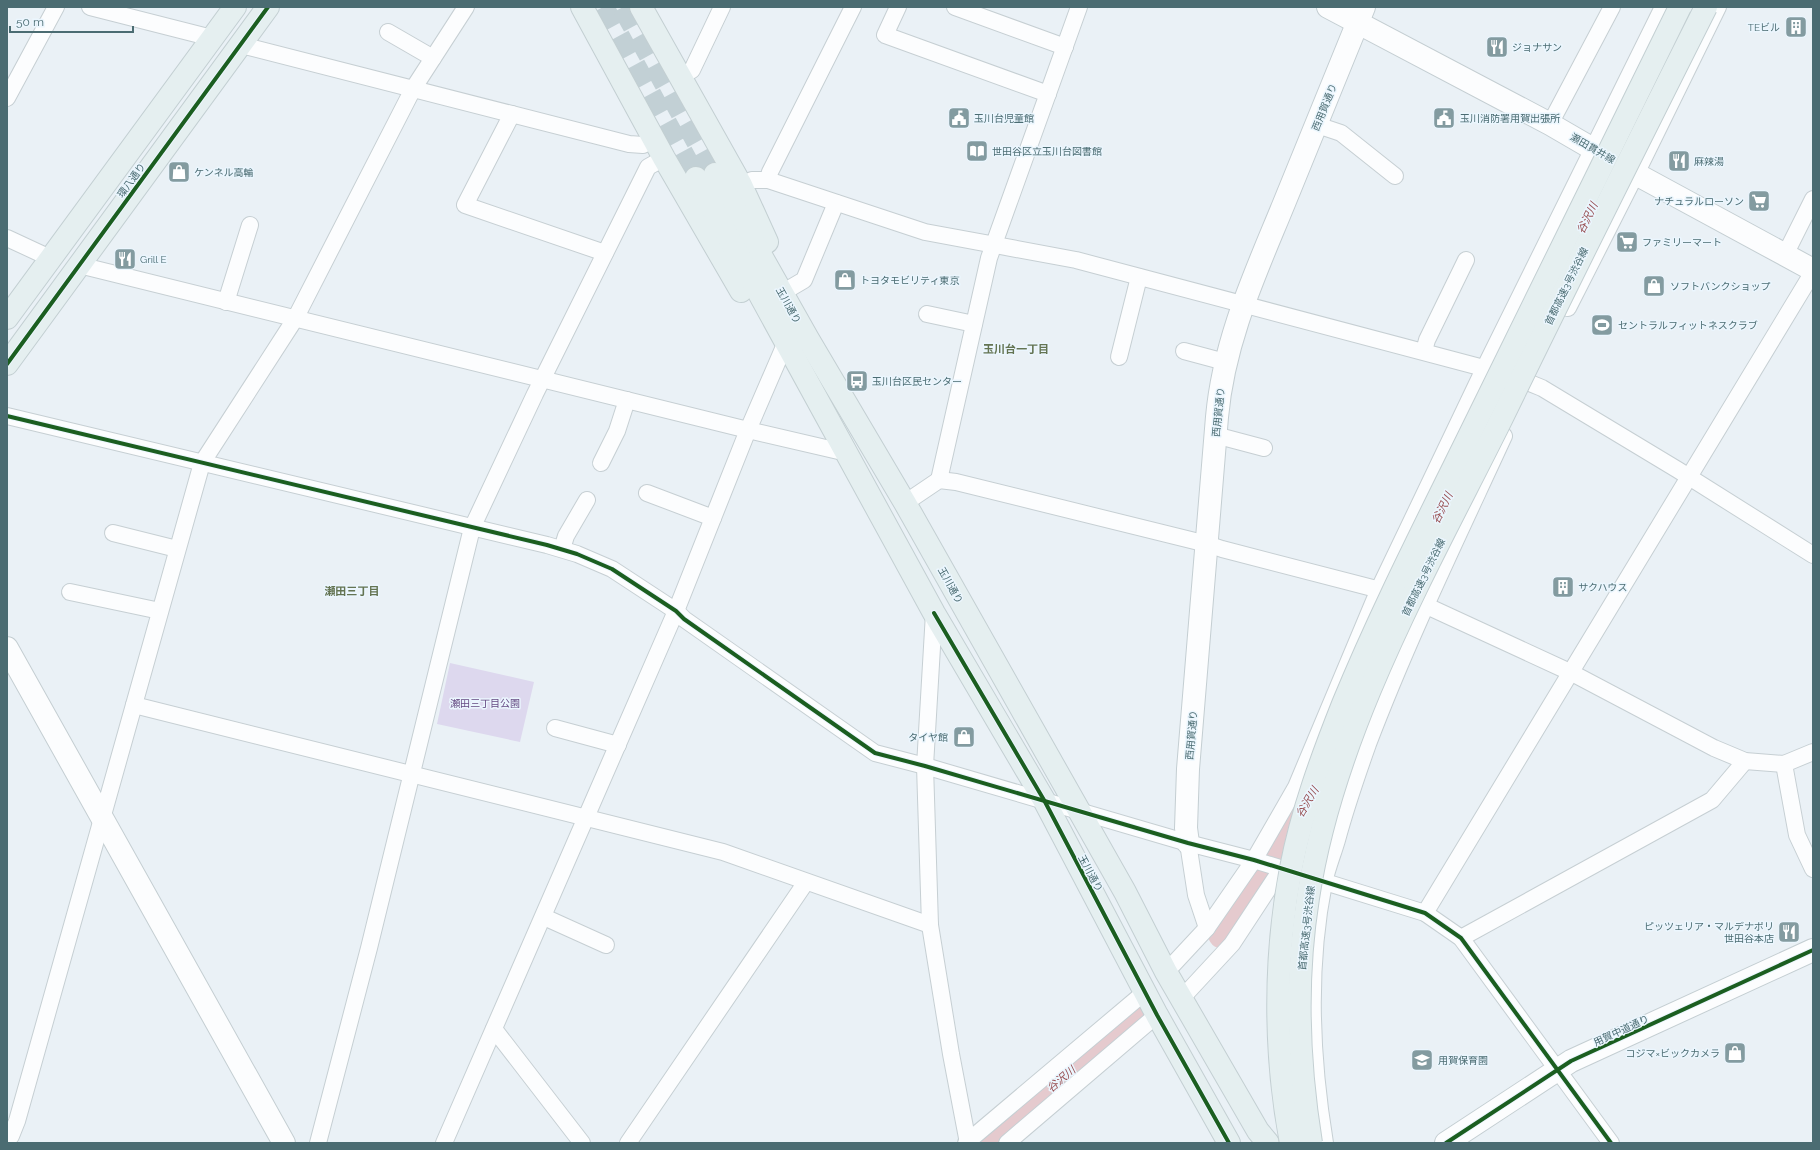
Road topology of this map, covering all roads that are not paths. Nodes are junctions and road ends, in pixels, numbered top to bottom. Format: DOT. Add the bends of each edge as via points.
graph roads {
  1 [pos="56,7"];
  2 [pos="90,7"];
  3 [pos="235,7"];
  4 [pos="268,7"];
  5 [pos="466,7"];
  6 [pos="582,7"];
  7 [pos="641,7"];
  8 [pos="722,7"];
  9 [pos="853,7"];
  10 [pos="898,7"];
  11 [pos="955,7"];
  12 [pos="1079,7"];
  13 [pos="1328,7"];
  14 [pos="1612,7"];
  15 [pos="1663,7"];
  16 [pos="1680,7"];
  17 [pos="1706,7"];
  18 [pos="1718,7"];
  19 [pos="1361,15"];
  20 [pos="388,32"];
  21 [pos="212,38"];
  22 [pos="241,45"];
  23 [pos="1065,47"];
  24 [pos="433,58"];
  25 [pos="680,77"];
  26 [pos="413,90"];
  27 [pos="1048,94"];
  28 [pos="7,98"];
  29 [pos="512,114"];
  30 [pos="1550,124"];
  31 [pos="1316,125"];
  32 [pos="654,139"];
  33 [pos="1593,148"];
  34 [pos="664,158"];
  35 [pos="1636,174"];
  36 [pos="1395,176"];
  37 [pos="768,180"];
  38 [pos="741,185"];
  39 [pos="1813,199"];
  40 [pos="836,203"];
  41 [pos="250,226"];
  42 [pos="7,238"];
  43 [pos="994,244"];
  44 [pos="605,253"];
  45 [pos="1785,255"];
  46 [pos="50,258"];
  47 [pos="1466,260"];
  48 [pos="78,265"];
  49 [pos="1813,271"];
  50 [pos="1139,276"];
  51 [pos="787,290"];
  52 [pos="226,302"];
  53 [pos="1243,304"];
  54 [pos="927,314"];
  55 [pos="7,318"];
  56 [pos="294,319"];
  57 [pos="974,324"];
  58 [pos="808,339"];
  59 [pos="786,342"];
  60 [pos="1184,351"];
  61 [pos="1424,351"];
  62 [pos="1119,357"];
  63 [pos="1225,362"];
  64 [pos="7,364"];
  65 [pos="1485,367"];
  66 [pos="542,378"];
  67 [pos="1530,382"];
  68 [pos="627,400"];
  69 [pos="7,416"];
  70 [pos="748,430"];
  71 [pos="1215,435"];
  72 [pos="1264,448"];
  73 [pos="847,453"];
  74 [pos="202,463"];
  75 [pos="601,463"];
  76 [pos="1689,477"];
  77 [pos="940,480"];
  78 [pos="647,493"];
  79 [pos="587,500"];
  80 [pos="905,503"];
  81 [pos="713,518"];
  82 [pos="472,528"];
  83 [pos="113,533"];
  84 [pos="1207,544"];
  85 [pos="177,549"];
  86 [pos="562,549"];
  87 [pos="1813,555"];
  88 [pos="1378,589"];
  89 [pos="70,592"];
  90 [pos="1426,604"];
  91 [pos="160,611"];
  92 [pos="676,611"];
  93 [pos="934,612"];
  94 [pos="7,648"];
  95 [pos="1572,673"];
  96 [pos="134,705"];
  97 [pos="555,728"];
  98 [pos="618,745"];
  99 [pos="1813,752"];
  100 [pos="1745,761"];
  101 [pos="1784,764"];
  102 [pos="925,766"];
  103 [pos="413,774"];
  104 [pos="1044,800"];
  105 [pos="1078,811"];
  106 [pos="102,818"];
  107 [pos="586,818"];
  108 [pos="1188,843"];
  109 [pos="1254,860"];
  110 [pos="1282,868"];
  111 [pos="1813,869"];
  112 [pos="806,882"];
  113 [pos="1324,882"];
  114 [pos="1426,913"];
  115 [pos="544,917"];
  116 [pos="930,925"];
  117 [pos="1206,928"];
  118 [pos="1461,938"];
  119 [pos="606,945"];
  120 [pos="1813,950"];
  121 [pos="1166,972"];
  122 [pos="1145,992"];
  123 [pos="1181,999"];
  124 [pos="1156,1015"];
  125 [pos="494,1029"];
  126 [pos="1558,1070"];
  127 [pos="9,1132"];
  128 [pos="967,1142"];
  129 [pos="23,1143"];
  130 [pos="284,1143"];
  131 [pos="318,1143"];
  132 [pos="444,1143"];
  133 [pos="582,1143"];
  134 [pos="628,1143"];
  135 [pos="1007,1143"];
  136 [pos="1229,1143"];
  137 [pos="1268,1143"];
  138 [pos="1291,1143"];
  139 [pos="1312,1143"];
  140 [pos="1325,1143"];
  141 [pos="1446,1143"];
  142 [pos="1611,1143"];
  1 -- 28 [label="street"];
  2 -- 21 [label="street"];
  3 -- 21 [label="highway, 環八通り"];
  4 -- 22 [label="highway, 環八通り"];
  5 -- 24 [label="street"];
  6 -- 32 [label="highway"];
  7 -- 25 [label="highway"];
  8 -- 25 [label="street" via="692,70"];
  9 -- 37 [label="street"];
  10 -- 27 [label="street" via="885,35"];
  11 -- 23 [label="street"];
  12 -- 23 [label="street"];
  13 -- 19 [label="street, 瀬田貫井線"];
  14 -- 30 [label="street"];
  15 -- 33 [label="street"];
  16 -- 138 [label="highway, 首都高速3号渋谷線, bridge" via="1391,595 1354,678 1318,770 1292,866 1283,922 1280,1043"];
  17 -- 139 [label="highway, 首都高速3号渋谷線, bridge" via="1393,639 1338,777 1313,869 1302,951 1303,1084"];
  18 -- 35 [label="street"];
  19 -- 30 [label="street, 瀬田貫井線"];
  19 -- 31 [label="street, 西用賀通り"];
  20 -- 24 [label="street"];
  21 -- 46 [label="highway, 環八通り"];
  22 -- 26 [label="street"];
  22 -- 48 [label="highway, 環八通り"];
  23 -- 27 [label="street"];
  24 -- 26 [label="street"];
  25 -- 38 [label="highway"];
  26 -- 29 [label="street"];
  26 -- 56 [label="street"];
  27 -- 43 [label="street"];
  29 -- 32 [label="street" via="629,144 644,145"];
  29 -- 44 [label="street" via="465,205"];
  30 -- 33 [label="street, 瀬田貫井線"];
  31 -- 36 [label="street" via="1341,133"];
  31 -- 53 [label="street, 西用賀通り"];
  32 -- 34 [label="highway"];
  33 -- 35 [label="street, 瀬田貫井線"];
  33 -- 65 [label="street"];
  34 -- 44 [label="street" via="648,167"];
  34 -- 59 [label="highway" via="759,321"];
  35 -- 45 [label="street, 瀬田貫井線"];
  35 -- 67 [label="street"];
  37 -- 38 [label="street" via="752,180"];
  37 -- 40 [label="street"];
  38 -- 51 [label="highway"];
  39 -- 45 [label="street"];
  40 -- 43 [label="street" via="925,232"];
  40 -- 51 [label="street" via="804,280"];
  41 -- 52 [label="street"];
  42 -- 46 [label="street"];
  43 -- 50 [label="street" via="1076,260"];
  43 -- 57 [label="street"];
  44 -- 66 [label="street"];
  45 -- 49 [label="street, 瀬田貫井線"];
  46 -- 55 [label="highway, 環八通り"];
  47 -- 61 [label="street"];
  48 -- 52 [label="street"];
  48 -- 64 [label="highway, 環八通り"];
  49 -- 76 [label="street"];
  50 -- 53 [label="street"];
  50 -- 62 [label="street"];
  51 -- 58 [label="highway"];
  52 -- 56 [label="street"];
  53 -- 61 [label="street"];
  53 -- 63 [label="street, 西用賀通り"];
  54 -- 57 [label="street"];
  56 -- 66 [label="street"];
  56 -- 74 [label="street"];
  57 -- 77 [label="street"];
  58 -- 59 [label="highway, 玉川通り" via="706,176"];
  58 -- 80 [label="highway, 玉川通り"];
  59 -- 70 [label="street"];
  59 -- 73 [label="highway, 玉川通り"];
  60 -- 63 [label="street"];
  61 -- 65 [label="street"];
  63 -- 71 [label="street, 西用賀通り" via="1219,388"];
  65 -- 67 [label="street"];
  65 -- 88 [label="street"];
  66 -- 68 [label="street"];
  66 -- 82 [label="street"];
  67 -- 76 [label="street"];
  67 -- 90 [label="street"];
  68 -- 70 [label="street"];
  68 -- 75 [label="street" via="617,431"];
  69 -- 74 [label="street"];
  70 -- 73 [label="street"];
  70 -- 81 [label="street"];
  71 -- 72 [label="street"];
  71 -- 84 [label="street, 西用賀通り"];
  73 -- 93 [label="highway, 玉川通り"];
  74 -- 82 [label="street"];
  74 -- 85 [label="street"];
  76 -- 87 [label="street"];
  76 -- 95 [label="street"];
  77 -- 80 [label="street"];
  77 -- 84 [label="street"];
  78 -- 81 [label="street"];
  79 -- 86 [label="street" via="566,536"];
  80 -- 105 [label="highway, 玉川通り"];
  81 -- 92 [label="street"];
  82 -- 86 [label="street"];
  82 -- 103 [label="street"];
  83 -- 85 [label="street"];
  84 -- 88 [label="street"];
  84 -- 108 [label="street, 西用賀通り" via="1188,769"];
  85 -- 91 [label="street"];
  86 -- 92 [label="street" via="612,569"];
  88 -- 90 [label="street"];
  88 -- 109 [label="street" via="1296,787"];
  89 -- 91 [label="street"];
  90 -- 95 [label="street"];
  90 -- 113 [label="street" via="1353,786"];
  91 -- 96 [label="street"];
  92 -- 98 [label="street"];
  92 -- 102 [label="street" via="875,753"];
  93 -- 102 [label="street"];
  93 -- 104 [label="highway, 玉川通り"];
  94 -- 106 [label="street"];
  95 -- 100 [label="street" via="1714,748"];
  95 -- 114 [label="street"];
  96 -- 103 [label="street"];
  96 -- 106 [label="street"];
  97 -- 98 [label="street"];
  98 -- 107 [label="street"];
  99 -- 101 [label="street"];
  100 -- 101 [label="street"];
  100 -- 118 [label="street" via="1712,800"];
  101 -- 111 [label="street" via="1797,835"];
  102 -- 104 [label="street"];
  102 -- 116 [label="street"];
  103 -- 107 [label="street"];
  103 -- 131 [label="street"];
  104 -- 105 [label="street"];
  104 -- 122 [label="highway, 玉川通り"];
  105 -- 108 [label="street"];
  105 -- 121 [label="highway, 玉川通り" via="1125,892"];
  106 -- 127 [label="street"];
  106 -- 130 [label="street"];
  107 -- 112 [label="street" via="723,852"];
  107 -- 115 [label="street"];
  108 -- 109 [label="street"];
  108 -- 117 [label="street" via="1196,895"];
  109 -- 110 [label="street"];
  109 -- 117 [label="street"];
  110 -- 113 [label="street"];
  110 -- 123 [label="street" via="1232,944"];
  112 -- 116 [label="street"];
  112 -- 134 [label="street"];
  113 -- 114 [label="street"];
  113 -- 140 [label="street" via="1314,956 1314,1041 1317,1096"];
  114 -- 118 [label="street"];
  115 -- 119 [label="street"];
  115 -- 125 [label="street"];
  116 -- 128 [label="street"];
  117 -- 121 [label="street"];
  118 -- 126 [label="street"];
  120 -- 126 [label="street, 用賀中道通り" via="1571,1061"];
  121 -- 123 [label="highway, 玉川通り"];
  122 -- 124 [label="highway, 玉川通り"];
  122 -- 128 [label="street"];
  123 -- 137 [label="highway, 玉川通り" via="1258,1131"];
  124 -- 135 [label="street"];
  124 -- 136 [label="highway, 玉川通り"];
  125 -- 132 [label="street"];
  125 -- 133 [label="street"];
  126 -- 141 [label="street, 用賀中道通り"];
  126 -- 142 [label="street"];
  127 -- 129 [label="street"];
}
